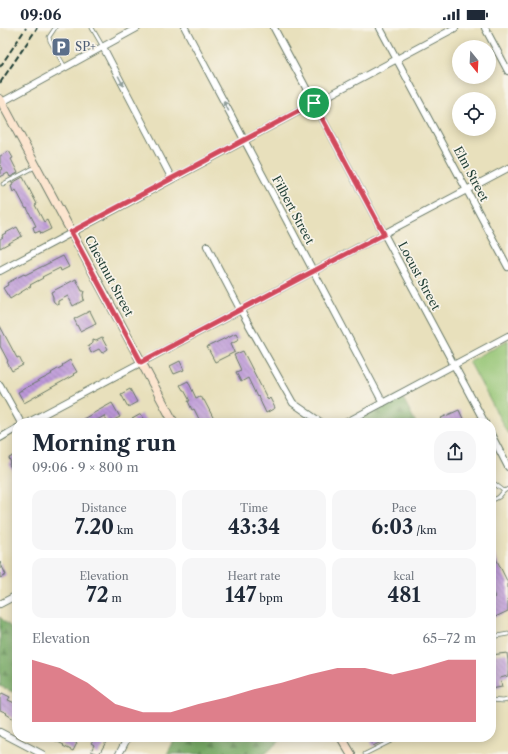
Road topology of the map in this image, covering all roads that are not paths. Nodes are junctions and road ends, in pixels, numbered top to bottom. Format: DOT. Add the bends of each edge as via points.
graph roads {
  1 [pos="55,28"];
  2 [pos="92,28"];
  3 [pos="137,28"];
  4 [pos="185,28"];
  5 [pos="274,28"];
  6 [pos="380,28"];
  7 [pos="455,28"];
  8 [pos="485,28"];
  9 [pos="103,46"];
  10 [pos="396,59"];
  11 [pos="65,67"];
  12 [pos="508,71"];
  13 [pos="1,100"];
  14 [pos="314,103"];
  15 [pos="244,140"];
  16 [pos="36,166"];
  17 [pos="508,168"];
  18 [pos="172,178"];
  19 [pos="3,184"];
  20 [pos="467,190"];
  21 [pos="71,232"];
  22 [pos="384,234"];
  23 [pos="207,246"];
  24 [pos="508,267"];
  25 [pos="0,271"];
  26 [pos="313,271"];
  27 [pos="240,309"];
  28 [pos="508,336"];
  29 [pos="141,362"];
  30 [pos="454,365"];
  31 [pos="0,385"];
  32 [pos="383,403"];
  33 [pos="18,418"];
  34 [pos="36,418"];
  35 [pos="171,418"];
  36 [pos="315,418"];
  37 [pos="354,418"];
  38 [pos="482,418"];
  39 [pos="12,431"];
  40 [pos="0,438"];
  41 [pos="496,444"];
  42 [pos="508,467"];
  43 [pos="496,485"];
  44 [pos="508,489"];
  45 [pos="504,491"];
  46 [pos="496,498"];
  47 [pos="12,598"];
  48 [pos="0,604"];
  49 [pos="508,634"];
  50 [pos="496,636"];
  51 [pos="496,700"];
  52 [pos="508,700"];
  53 [pos="0,732"];
  54 [pos="12,738"];
  55 [pos="19,742"];
  56 [pos="125,742"];
  57 [pos="344,742"];
  58 [pos="389,742"];
  59 [pos="349,753"];
  60 [pos="42,754"];
  61 [pos="119,754"];
  62 [pos="365,754"];
  1 -- 11 [label="lane" via="49,37 50,41"];
  2 -- 9 [label="lane"];
  3 -- 9 [label="street"];
  15 -- 4 [label="street, Filbert Street, one-way"];
  5 -- 14 [label="street, Locust Street"];
  6 -- 10 [label="street, Elm Street"];
  7 -- 10 [label="street"];
  8 -- 12 [label="street"];
  9 -- 11 [label="street"];
  9 -- 18 [label="street, one-way"];
  10 -- 14 [label="street"];
  10 -- 20 [label="street, Elm Street"];
  11 -- 13 [label="street"];
  13 -- 16 [label="street, Chestnut Street"];
  14 -- 15 [label="street"];
  14 -- 22 [label="street, Locust Street"];
  15 -- 18 [label="street"];
  15 -- 26 [label="street, Filbert Street"];
  16 -- 19 [label="lane"];
  16 -- 21 [label="street, Chestnut Street"];
  17 -- 20 [label="street"];
  18 -- 21 [label="street"];
  20 -- 22 [label="street"];
  20 -- 24 [label="street, Elm Street"];
  21 -- 25 [label="street"];
  21 -- 29 [label="street, Chestnut Street"];
  22 -- 26 [label="street"];
  22 -- 30 [label="street, Locust Street"];
  23 -- 27 [label="street"];
  26 -- 27 [label="street"];
  26 -- 32 [label="street, Filbert Street"];
  27 -- 29 [label="street"];
  27 -- 36 [label="street" via="293,403"];
  28 -- 30 [label="street"];
  29 -- 34 [label="street"];
  29 -- 35 [label="street, Chestnut Street"];
  30 -- 32 [label="street"];
  30 -- 38 [label="street, Locust Street"];
  31 -- 33 [label="street"];
  32 -- 37 [label="street"];
  39 -- 40 [label="street"];
  41 -- 42 [label="street"];
  43 -- 45 [label="lane"];
  44 -- 45 [label="lane"];
  45 -- 46 [label="lane"];
  47 -- 48 [label="street"];
  49 -- 50 [label="lane"];
  51 -- 52 [label="lane"];
  53 -- 54 [label="street"];
  55 -- 60 [label="street"];
  56 -- 61 [label="street"];
  57 -- 59 [label="street"];
  58 -- 62 [label="lane"];
}
